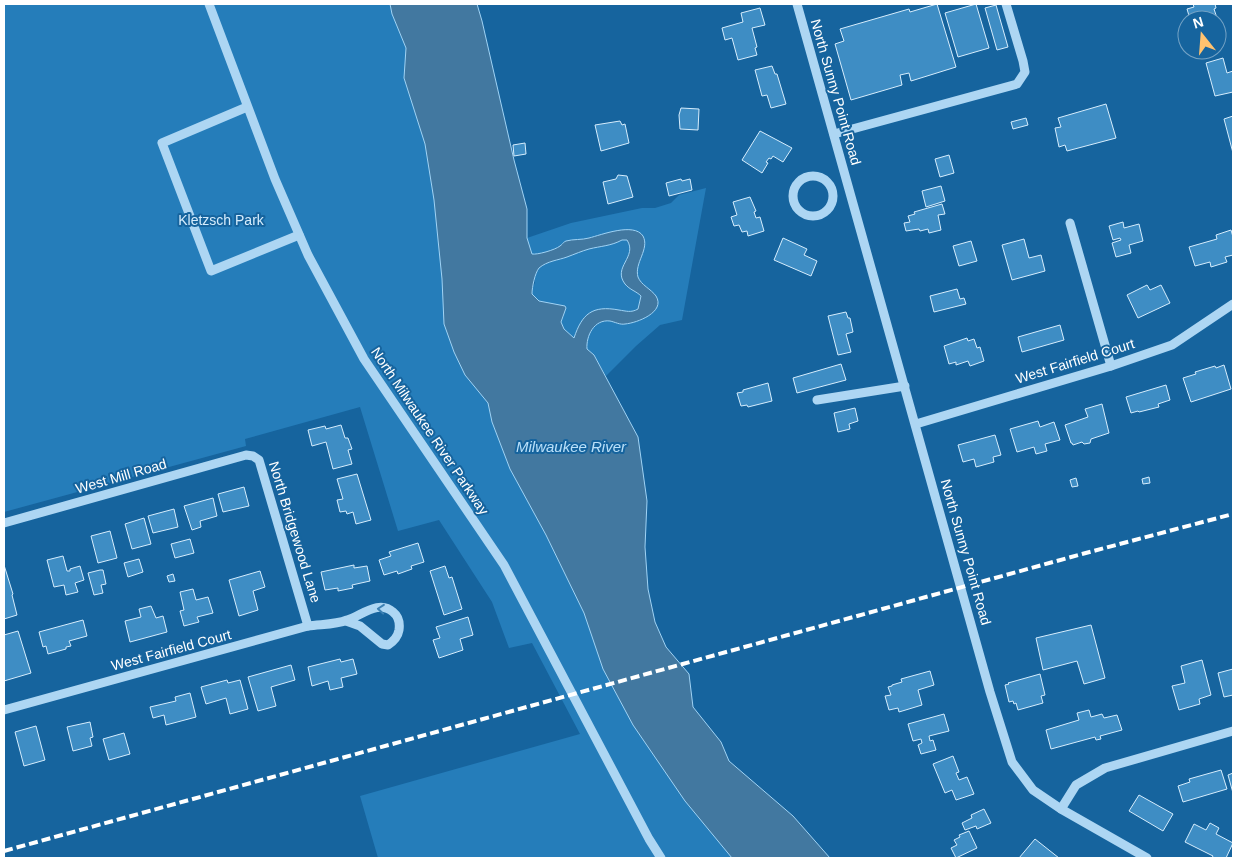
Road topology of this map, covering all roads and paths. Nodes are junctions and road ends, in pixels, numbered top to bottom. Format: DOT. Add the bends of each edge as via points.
graph roads {
  1 [pos="209,4"];
  2 [pos="797,4"];
  3 [pos="1006,4"];
  4 [pos="248,107"];
  5 [pos="834,134"];
  6 [pos="849,187"];
  7 [pos="833,191"];
  8 [pos="1070,223"];
  9 [pos="298,235"];
  10 [pos="1233,304"];
  11 [pos="1111,366"];
  12 [pos="905,386"];
  13 [pos="817,400"];
  14 [pos="916,424"];
  15 [pos="246,455"];
  16 [pos="4,523"];
  17 [pos="346,621"];
  18 [pos="308,626"];
  19 [pos="4,710"];
  20 [pos="1233,732"];
  21 [pos="1061,809"];
  22 [pos="661,858"];
  23 [pos="1147,858"];
  1 -- 4 [label="street, North Milwaukee River Parkway"];
  2 -- 5 [label="street, North Sunny Point Road"];
  3 -- 5 [label="street" via="1023,61 1024,72 1017,84"];
  4 -- 9 [label="street, North Milwaukee River Parkway"];
  4 -- 9 [label="street" via="162,143 211,271"];
  5 -- 6 [label="street, North Sunny Point Road"];
  6 -- 7 [label="street, North Sunny Point Road"];
  6 -- 12 [label="street, North Sunny Point Road"];
  7 -- 7 [label="street" via="824,179 810,176 798,183 793,197 799,210 812,216 820,215 831,206"];
  8 -- 11 [label="street"];
  9 -- 22 [label="street, North Milwaukee River Parkway" via="364,359 504,565"];
  10 -- 11 [label="street, West Fairfield Court" via="1172,345"];
  11 -- 14 [label="street, West Fairfield Court"];
  12 -- 13 [label="street"];
  12 -- 14 [label="street, North Sunny Point Road"];
  14 -- 21 [label="street, North Sunny Point Road" via="1012,762 1033,790"];
  15 -- 16 [label="street, West Mill Road"];
  15 -- 18 [label="street, North Bridgewood Lane" via="259,460"];
  17 -- 17 [label="street, West Fairfield Court, one-way" via="360,626 382,644 388,645 398,634 400,624 397,616 385,608 366,610"];
  17 -- 18 [label="street, West Fairfield Court"];
  18 -- 19 [label="street, West Fairfield Court"];
  20 -- 21 [label="street" via="1105,768 1076,785"];
  21 -- 23 [label="street, North Sunny Point Road"];
}
